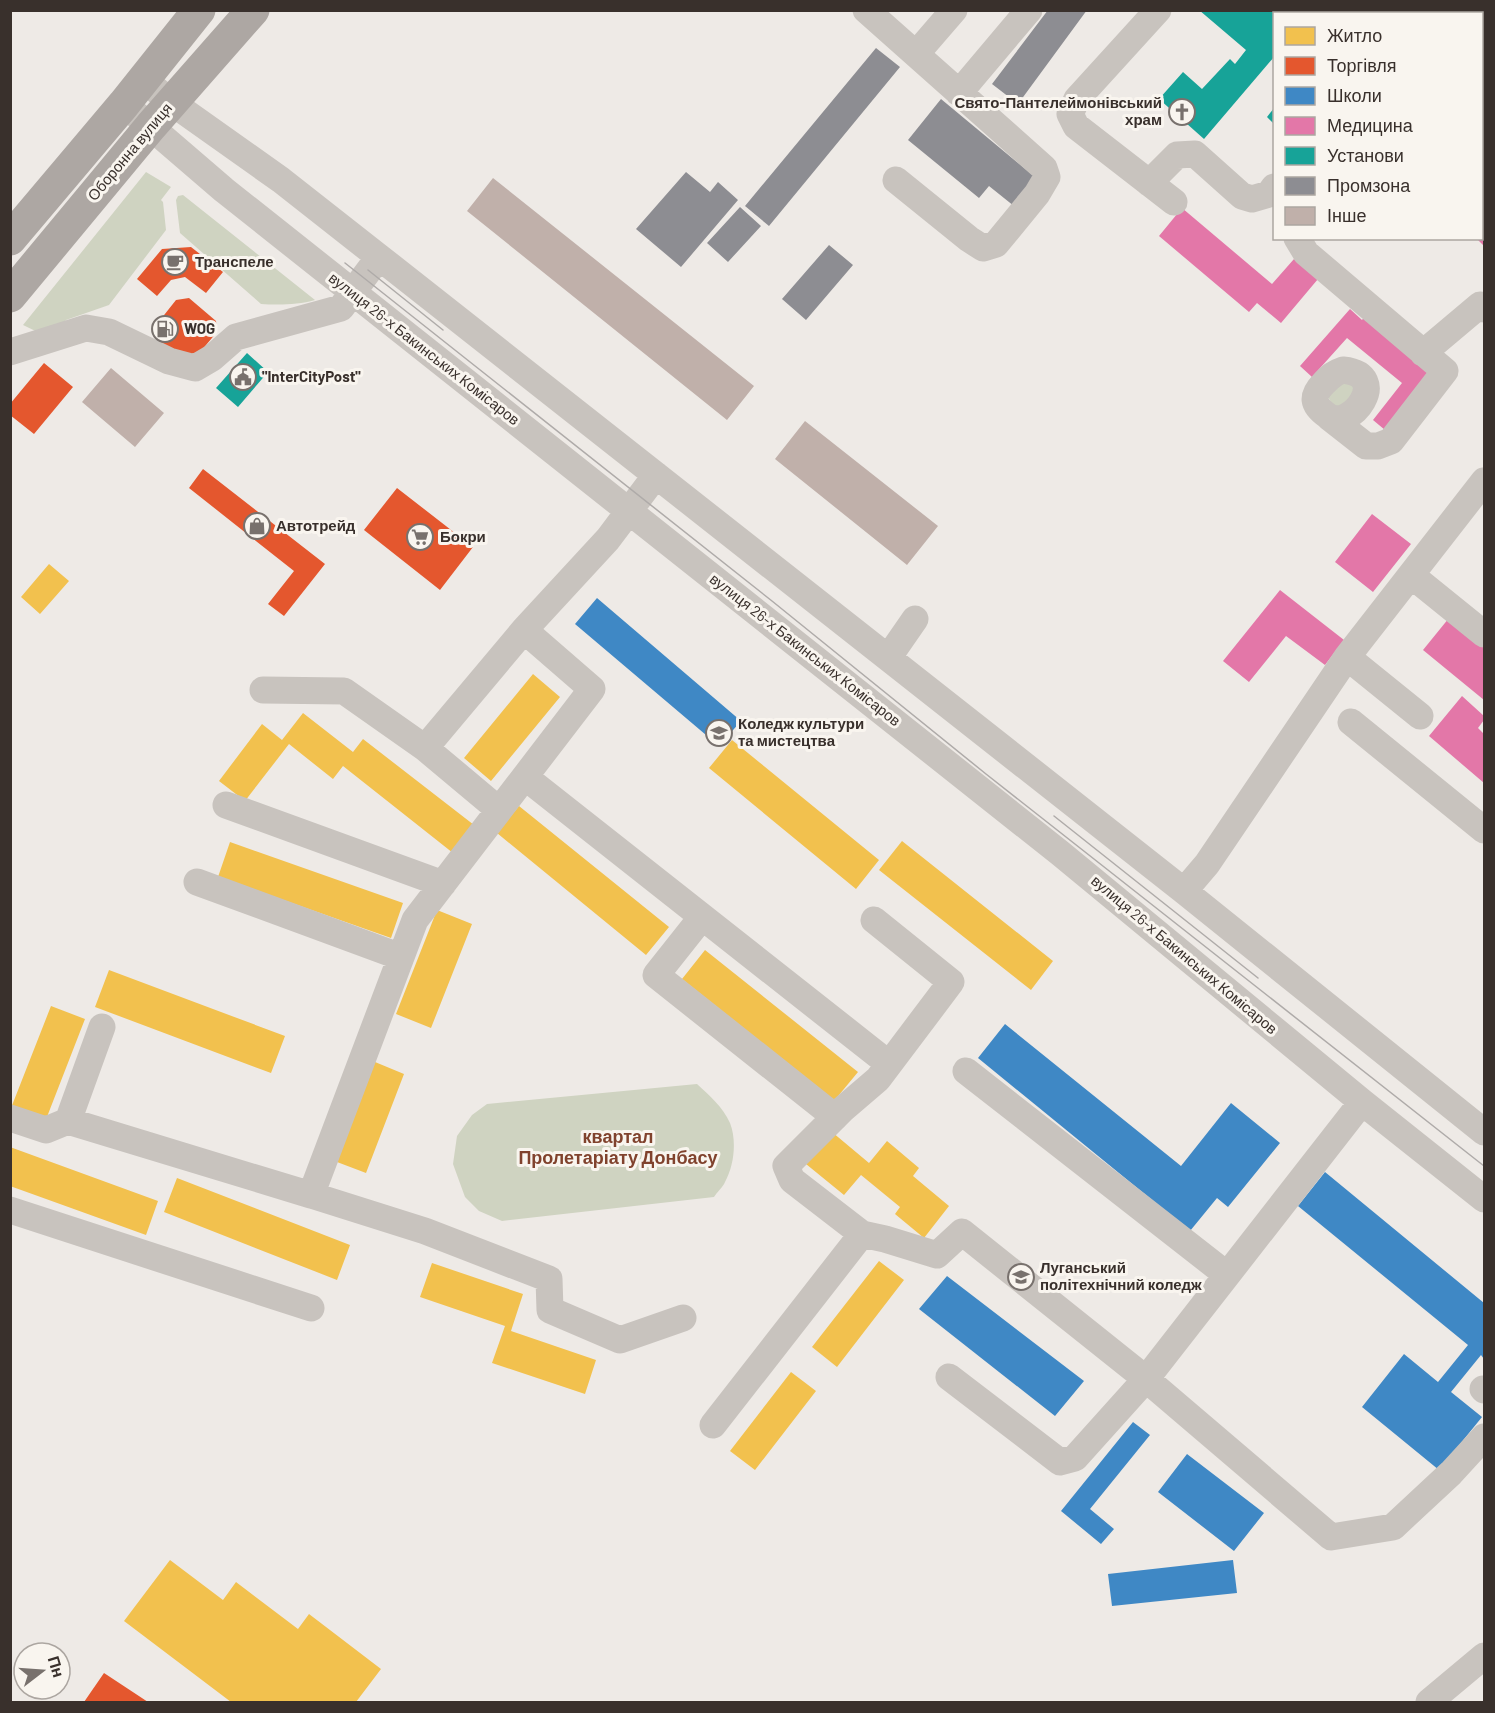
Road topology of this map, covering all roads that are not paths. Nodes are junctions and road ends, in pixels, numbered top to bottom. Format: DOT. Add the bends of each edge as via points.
graph roads {
  1 [pos="199,10"];
  2 [pos="253,10"];
  3 [pos="866,10"];
  4 [pos="954,10"];
  5 [pos="1029,10"];
  6 [pos="1158,10"];
  7 [pos="916,54"];
  8 [pos="134,92"];
  9 [pos="959,93"];
  10 [pos="161,114"];
  11 [pos="896,180"];
  12 [pos="1149,183"];
  13 [pos="1273,195"];
  14 [pos="1174,202"];
  15 [pos="10,239"];
  16 [pos="1298,240"];
  17 [pos="379,256"];
  18 [pos="10,296"];
  19 [pos="346,300"];
  20 [pos="1485,309"];
  21 [pos="10,352"];
  22 [pos="1423,353"];
  23 [pos="1329,417"];
  24 [pos="656,475"];
  25 [pos="1485,481"];
  26 [pos="629,510"];
  27 [pos="1410,575"];
  28 [pos="915,619"];
  29 [pos="524,630"];
  30 [pos="1485,634"];
  31 [pos="1347,657"];
  32 [pos="888,658"];
  33 [pos="263,690"];
  34 [pos="1420,716"];
  35 [pos="1351,722"];
  36 [pos="425,748"];
  37 [pos="525,777"];
  38 [pos="226,805"];
  39 [pos="499,810"];
  40 [pos="1485,830"];
  41 [pos="197,882"];
  42 [pos="443,884"];
  43 [pos="1184,891"];
  44 [pos="702,917"];
  45 [pos="874,920"];
  46 [pos="401,957"];
  47 [pos="102,1027"];
  48 [pos="889,1064"];
  49 [pos="966,1071"];
  50 [pos="1362,1102"];
  51 [pos="835,1117"];
  52 [pos="10,1118"];
  53 [pos="68,1121"];
  54 [pos="1485,1132"];
  55 [pos="311,1195"];
  56 [pos="1485,1199"];
  57 [pos="10,1210"];
  58 [pos="862,1234"];
  59 [pos="1227,1275"];
  60 [pos="311,1308"];
  61 [pos="683,1318"];
  62 [pos="949,1377"];
  63 [pos="1146,1379"];
  64 [pos="713,1425"];
  65 [pos="1485,1437"];
  66 [pos="1485,1656"];
  67 [pos="1429,1702"];
  1 -- 8 [label="main road"];
  2 -- 10 [label="main road, Оборонна вулиця"];
  3 -- 7 [label="street"];
  4 -- 7 [label="street"];
  5 -- 9 [label="street"];
  6 -- 12 [label="street" via="1077,99 1071,114 1076,126"];
  7 -- 9 [label="street"];
  8 -- 10 [label="street, вулиця 26-х Бакинських Комісаров"];
  8 -- 15 [label="main road"];
  9 -- 11 [label="street" via="1044,168 1047,177 1037,194 996,244 983,248"];
  10 -- 17 [label="street, вулиця 26-х Бакинських Комісаров" via="281,180"];
  10 -- 18 [label="main road, Оборонна вулиця"];
  10 -- 19 [label="street, вулиця 26-х Бакинських Комісаров" via="224,190"];
  12 -- 13 [label="street" via="1177,155 1195,154 1242,196 1252,199"];
  12 -- 14 [label="street"];
  16 -- 22 [label="street" via="1306,253"];
  17 -- 19 [label="street"];
  17 -- 24 [label="street, вулиця 26-х Бакинських Комісаров"];
  19 -- 21 [label="street" via="236,337 195,368 169,362 109,332 86,328"];
  19 -- 26 [label="street, вулиця 26-х Бакинських Комісаров"];
  20 -- 22 [label="street" via="1480,305"];
  22 -- 23 [label="street" via="1445,371 1391,441 1366,446"];
  24 -- 26 [label="street"];
  24 -- 32 [label="street, вулиця 26-х Бакинських Комісаров"];
  25 -- 27 [label="street"];
  26 -- 29 [label="street" via="608,539"];
  26 -- 50 [label="street, вулиця 26-х Бакинських Комісаров" via="1060,853"];
  27 -- 30 [label="street"];
  27 -- 31 [label="street"];
  28 -- 32 [label="street"];
  29 -- 36 [label="street"];
  29 -- 37 [label="street" via="592,689"];
  31 -- 34 [label="street"];
  31 -- 43 [label="street" via="1207,864"];
  32 -- 43 [label="street, вулиця 26-х Бакинських Комісаров"];
  33 -- 36 [label="street" via="344,691"];
  35 -- 40 [label="street"];
  36 -- 39 [label="street"];
  37 -- 39 [label="street"];
  37 -- 44 [label="street"];
  38 -- 42 [label="street"];
  39 -- 42 [label="street"];
  41 -- 46 [label="street"];
  42 -- 46 [label="street" via="415,920"];
  43 -- 54 [label="street, вулиця 26-х Бакинських Комісаров"];
  44 -- 48 [label="street"];
  44 -- 51 [label="street" via="656,975"];
  45 -- 48 [label="street" via="951,982"];
  46 -- 55 [label="street"];
  47 -- 53 [label="street"];
  48 -- 51 [label="street" via="878,1079"];
  49 -- 59 [label="street"];
  50 -- 56 [label="street, вулиця 26-х Бакинських Комісаров"];
  50 -- 59 [label="street"];
  51 -- 58 [label="street" via="786,1166 792,1180"];
  52 -- 53 [label="street" via="46,1130"];
  53 -- 55 [label="street"];
  55 -- 61 [label="street" via="425,1231 549,1279 550,1310 620,1340"];
  57 -- 60 [label="street"];
  58 -- 63 [label="street" via="937,1255 962,1232"];
  58 -- 64 [label="street"];
  59 -- 63 [label="street"];
  62 -- 63 [label="street" via="1060,1462 1075,1458"];
  63 -- 65 [label="street" via="1332,1537 1393,1527"];
  66 -- 67 [label="street"];
}
